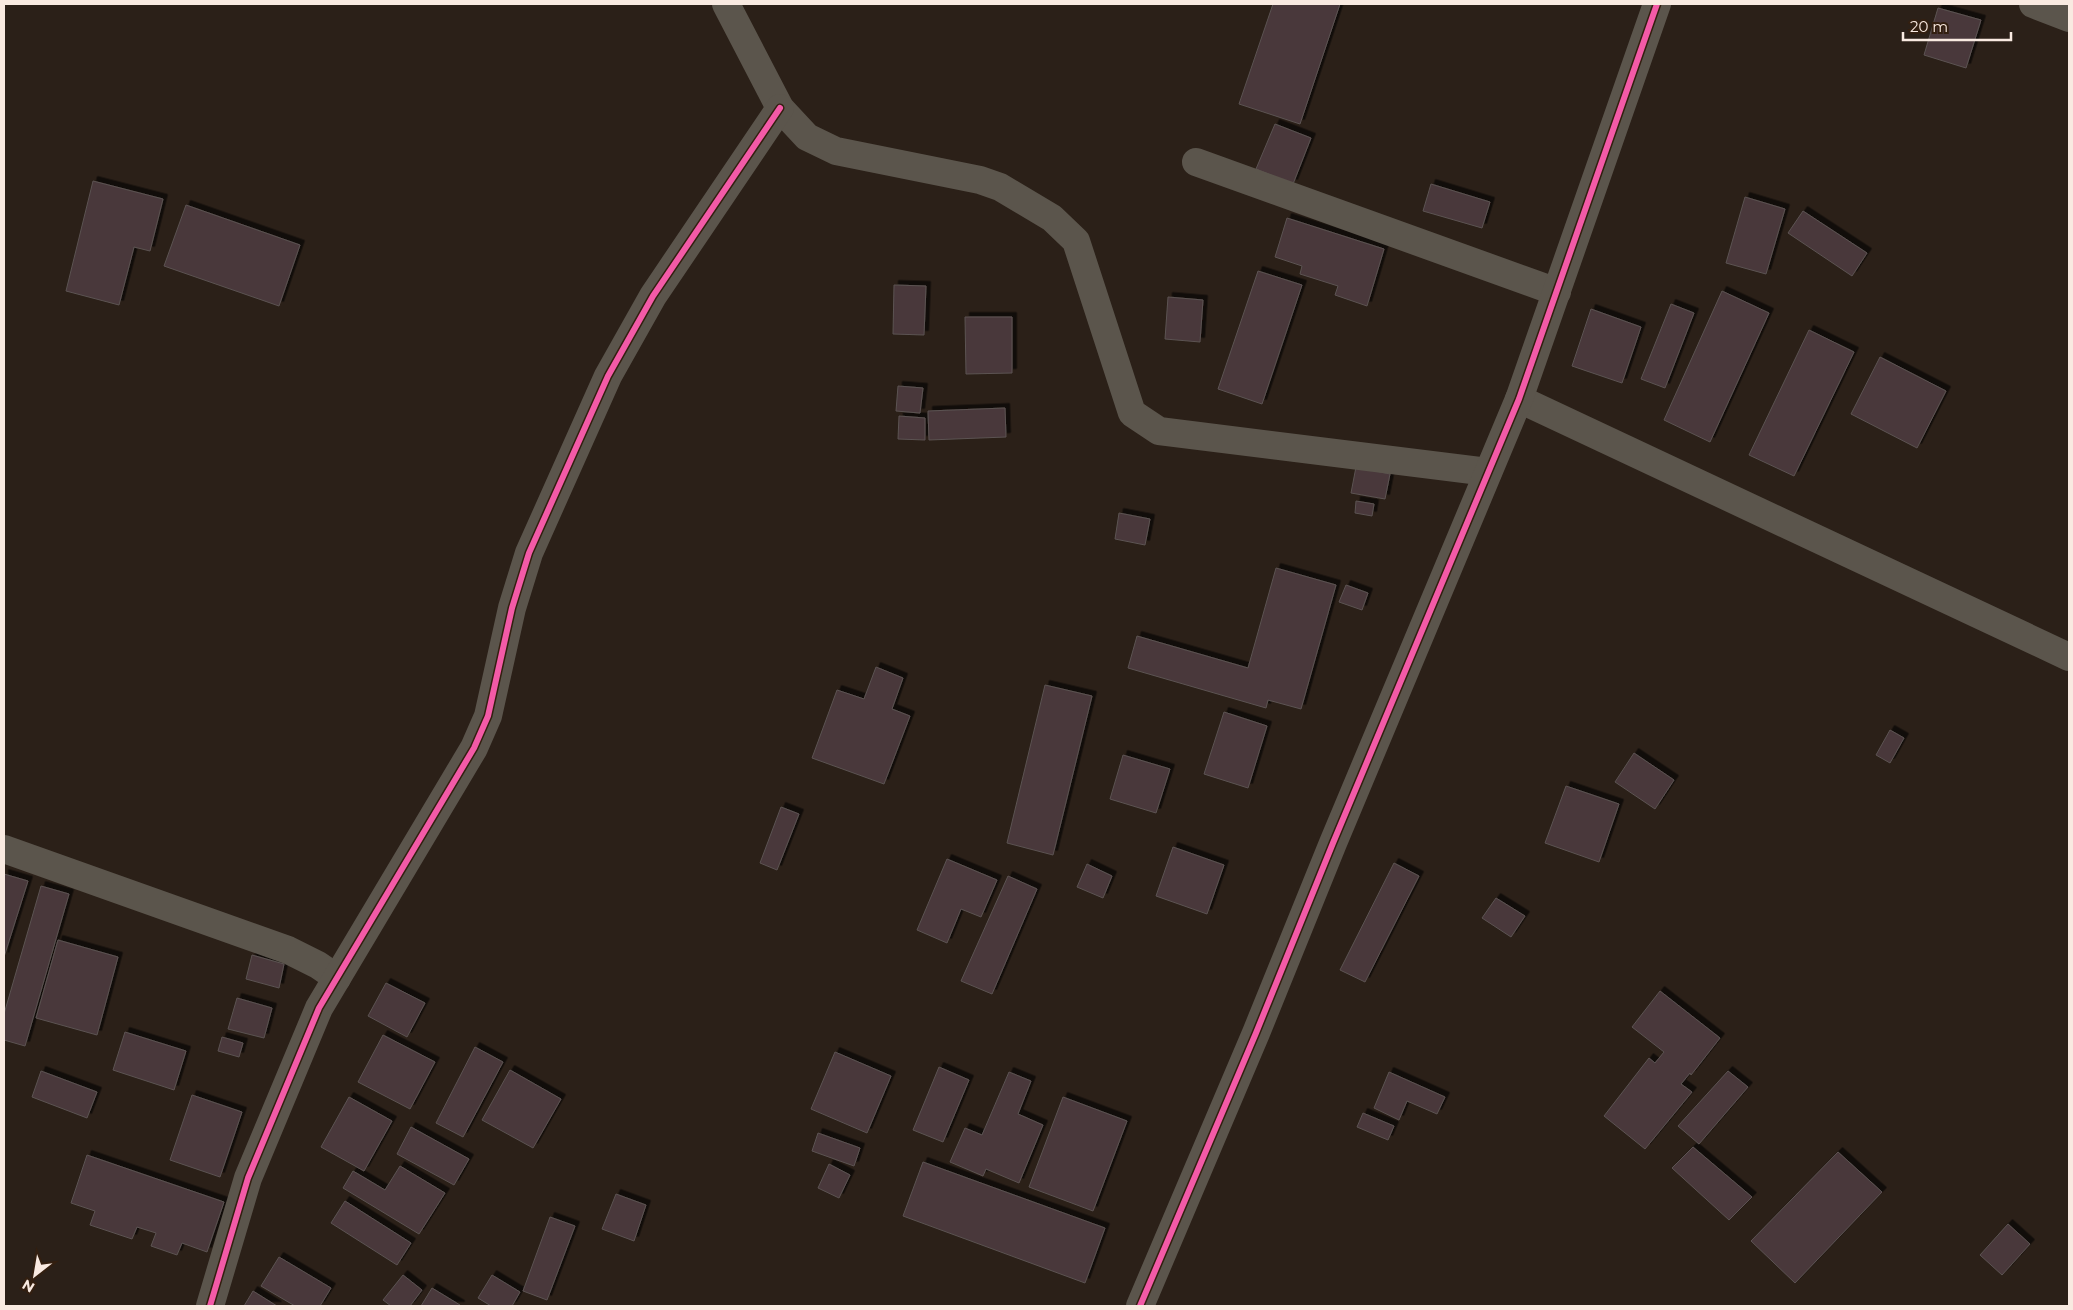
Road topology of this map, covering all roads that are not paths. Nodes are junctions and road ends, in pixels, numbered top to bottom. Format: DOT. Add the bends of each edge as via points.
graph roads {
  1 [pos="726,4"];
  2 [pos="1657,4"];
  3 [pos="2033,4"];
  4 [pos="2069,18"];
  5 [pos="780,108"];
  6 [pos="1196,162"];
  7 [pos="1556,292"];
  8 [pos="1520,399"];
  9 [pos="1488,472"];
  10 [pos="2069,657"];
  11 [pos="4,849"];
  12 [pos="336,978"];
  13 [pos="210,1306"];
  14 [pos="1140,1306"];
  1 -- 5 [label="street"];
  2 -- 7 [label="street"];
  3 -- 4 [label="street"];
  5 -- 9 [label="street" via="807,137 836,151 980,180 1000,187 1052,218 1076,241 1132,413 1159,431"];
  5 -- 12 [label="street" via="653,296 608,376 529,553 512,608 488,716 474,748"];
  6 -- 7 [label="street"];
  7 -- 8 [label="street"];
  8 -- 9 [label="street"];
  8 -- 10 [label="street"];
  9 -- 14 [label="street"];
  11 -- 12 [label="street" via="288,950"];
  12 -- 13 [label="street" via="318,1008 248,1178"];
}
